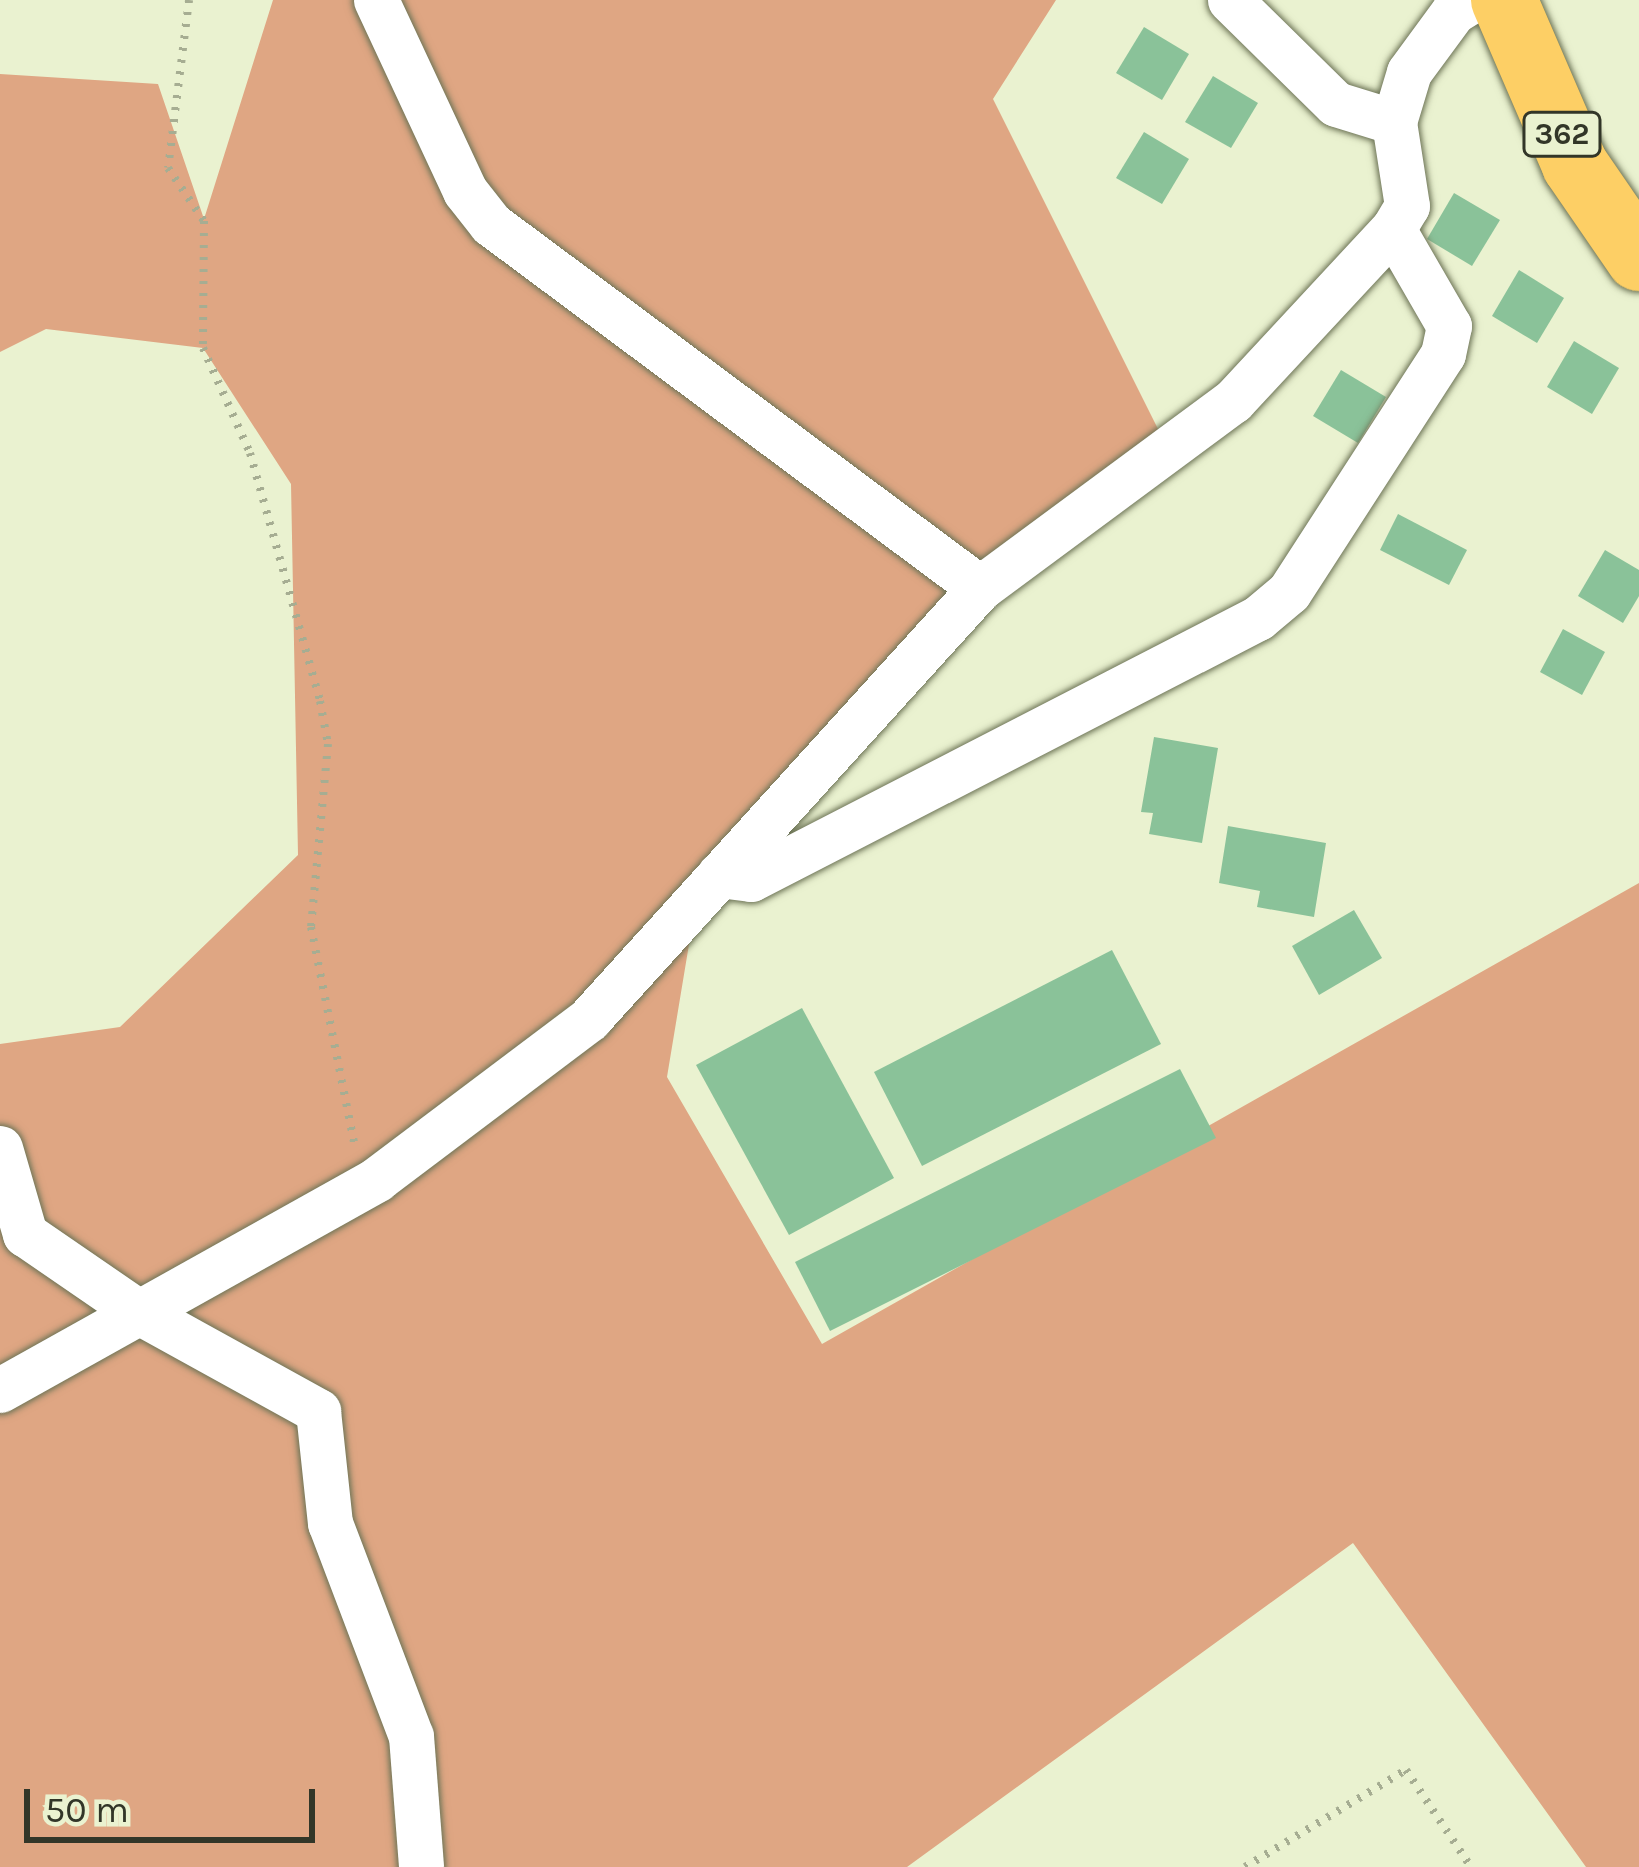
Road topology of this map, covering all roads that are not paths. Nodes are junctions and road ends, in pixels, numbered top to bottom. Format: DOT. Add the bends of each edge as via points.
graph roads {
  1 [pos="376,0"];
  2 [pos="1230,0"];
  3 [pos="1472,0"];
  4 [pos="1504,0"];
  5 [pos="1394,122"];
  6 [pos="1393,229"];
  7 [pos="1639,258"];
  8 [pos="980,588"];
  9 [pos="719,874"];
  10 [pos="0,1148"];
  11 [pos="137,1311"];
  12 [pos="0,1390"];
  13 [pos="421,1867"];
  1 -- 8 [label="street" via="464,191 491,224"];
  2 -- 5 [label="street" via="1336,104"];
  3 -- 5 [label="street" via="1453,12 1409,72"];
  4 -- 7 [label="highway, 362" via="1575,165"];
  5 -- 6 [label="street" via="1407,206"];
  6 -- 8 [label="street" via="1233,401"];
  6 -- 9 [label="street" via="1449,326 1443,354 1289,592 1258,618 752,879"];
  8 -- 9 [label="street"];
  9 -- 11 [label="street" via="589,1019 365,1185"];
  10 -- 11 [label="street" via="26,1234"];
  11 -- 12 [label="street"];
  11 -- 13 [label="street" via="318,1411 342,1565 411,1736"];
}
